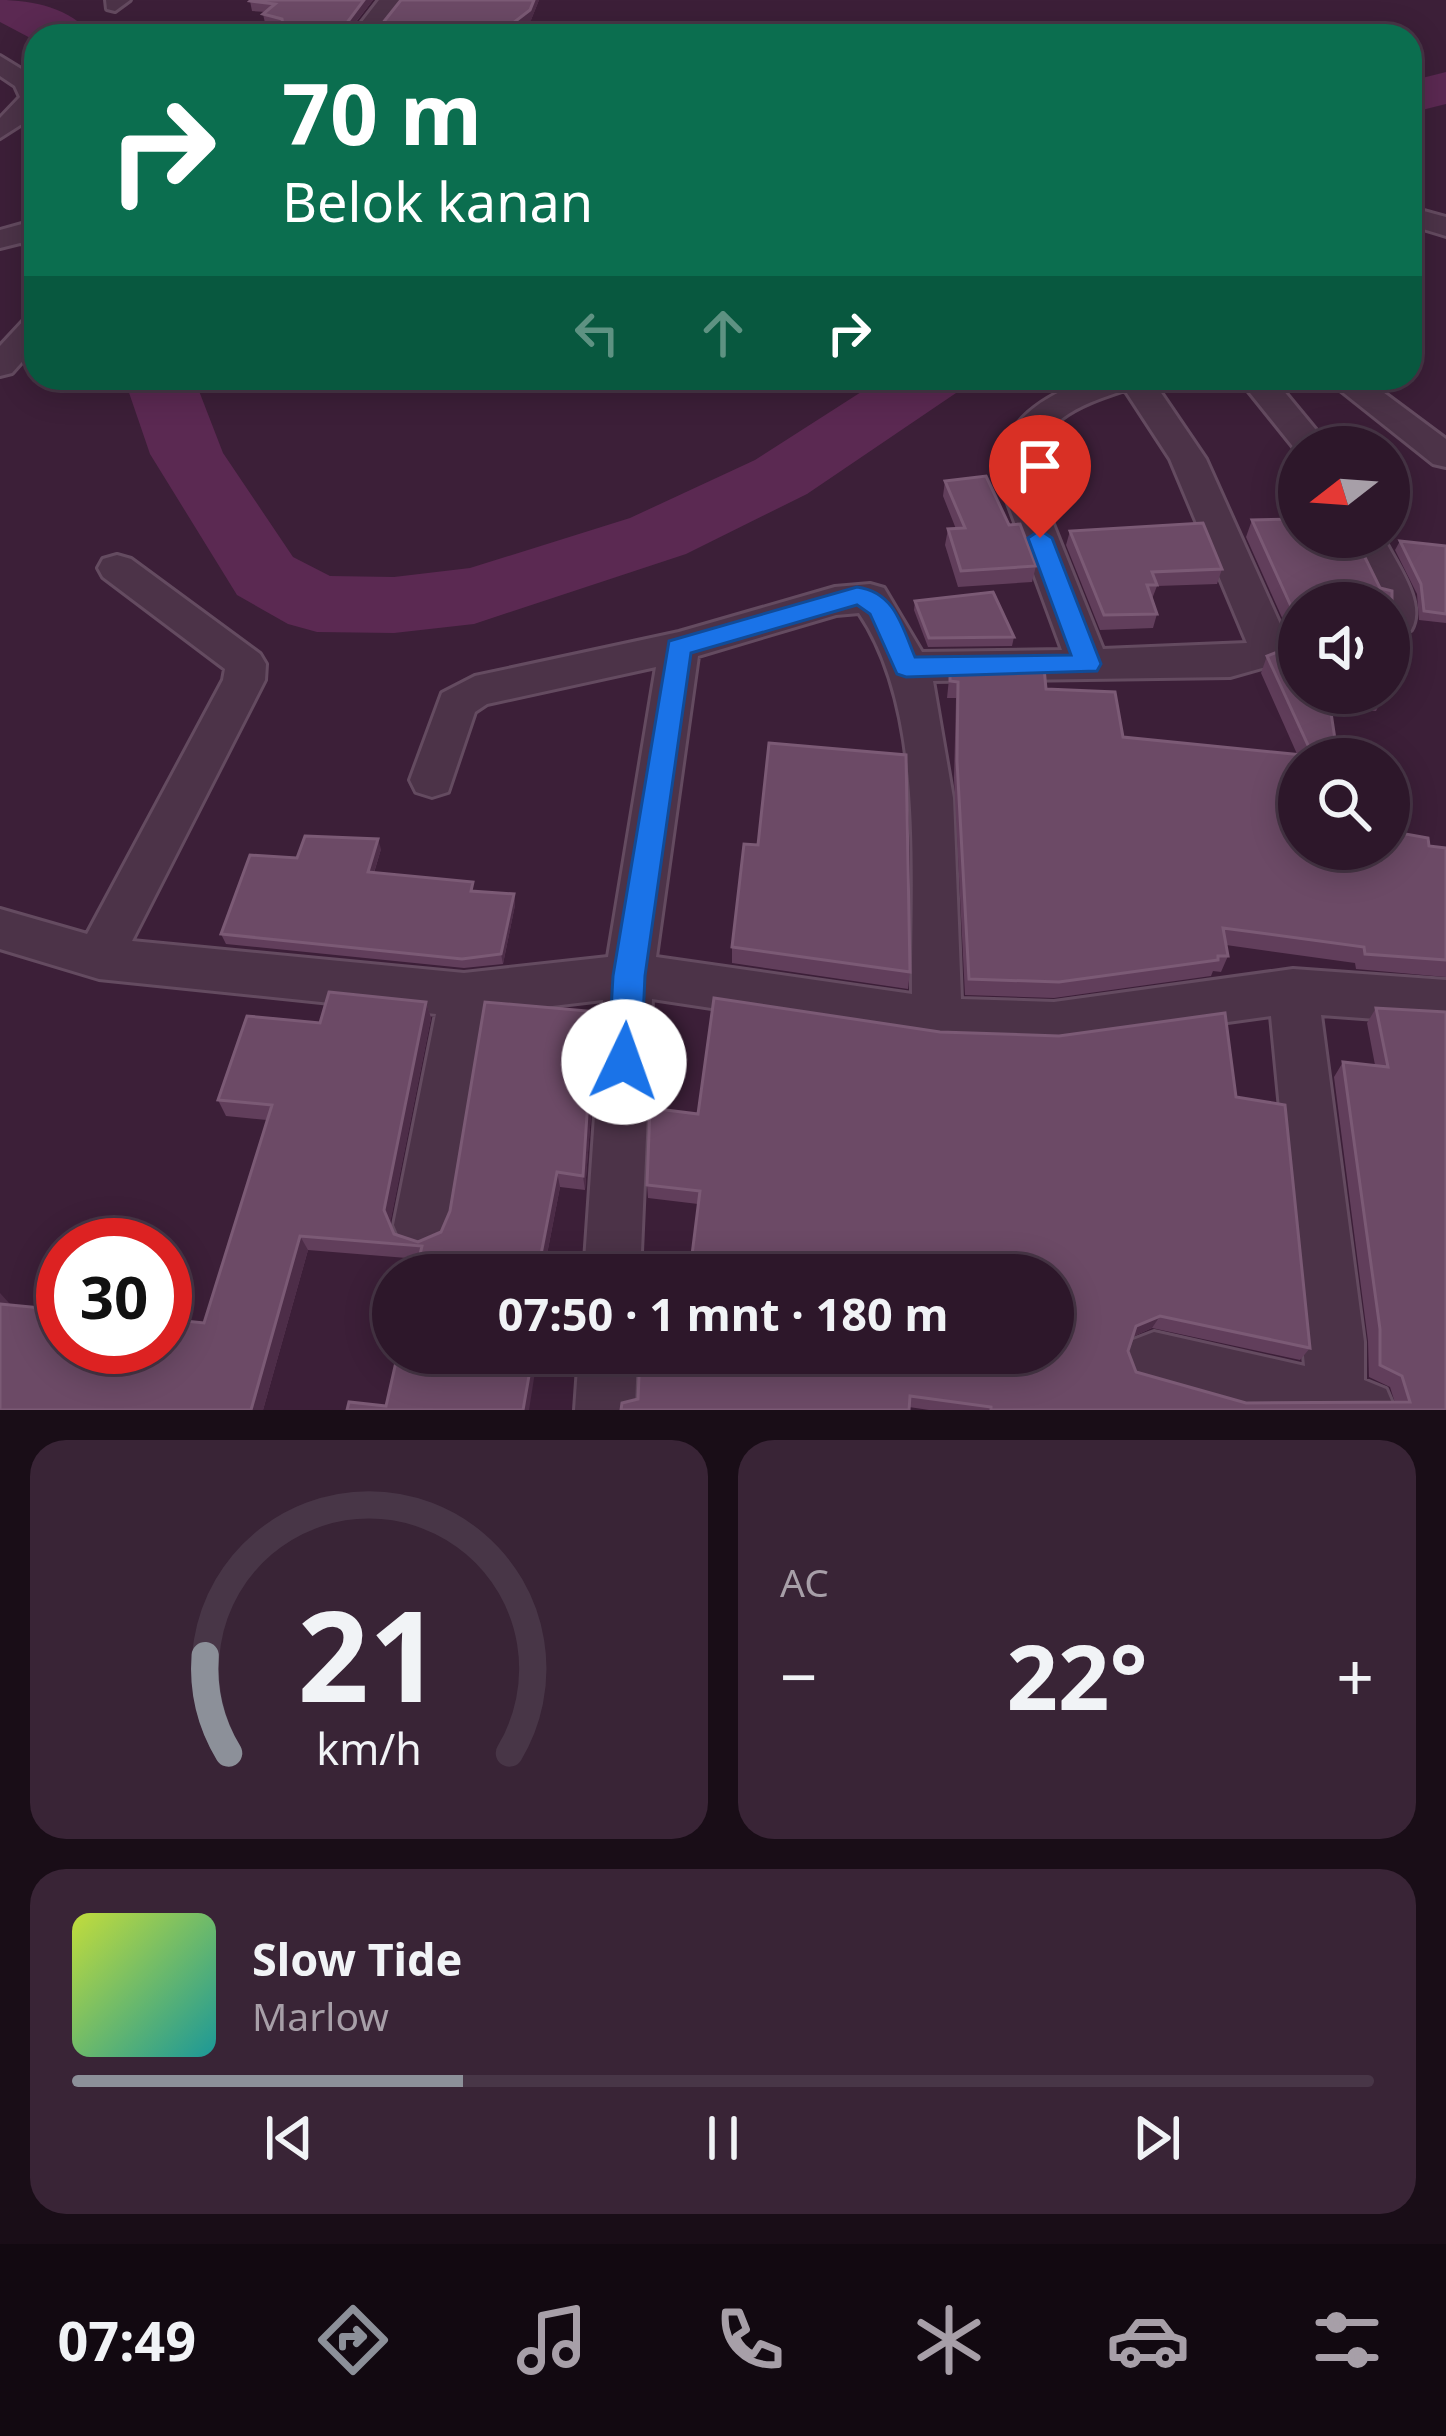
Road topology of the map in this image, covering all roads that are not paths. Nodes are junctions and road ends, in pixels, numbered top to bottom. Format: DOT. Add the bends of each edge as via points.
graph roads {
  1 [pos="392,0"];
  2 [pos="373,24"];
  3 [pos="24,339"];
  4 [pos="0,366"];
  5 [pos="1097,390"];
  6 [pos="1142,390"];
  7 [pos="1265,390"];
  8 [pos="1358,390"];
  9 [pos="1295,426"];
  10 [pos="1446,456"];
  11 [pos="117,568"];
  12 [pos="1278,621"];
  13 [pos="1278,628"];
  14 [pos="679,647"];
  15 [pos="1088,664"];
  16 [pos="906,667"];
  17 [pos="432,780"];
  18 [pos="0,929"];
  19 [pos="99,958"];
  20 [pos="629,976"];
  21 [pos="1293,991"];
  22 [pos="464,995"];
  23 [pos="1446,1002"];
  24 [pos="937,1020"];
  25 [pos="422,1225"];
  26 [pos="614,1254"];
  27 [pos="1154,1361"];
  28 [pos="607,1374"];
  29 [pos="1350,1407"];
  30 [pos="605,1410"];
  1 -- 2 [label="street"];
  3 -- 4 [label="street"];
  5 -- 15 [label="street" via="1070,399 1026,434 1013,457"];
  6 -- 12 [label="street"];
  7 -- 9 [label="street"];
  8 -- 10 [label="street"];
  11 -- 19 [label="street" via="246,664"];
  13 -- 15 [label="street" via="1262,653 1245,660"];
  14 -- 16 [label="street" via="857,596 881,609"];
  14 -- 17 [label="street" via="475,691 457,704"];
  14 -- 20 [label="street"];
  15 -- 16 [label="street"];
  16 -- 24 [label="street" via="928,758"];
  18 -- 19 [label="street"];
  19 -- 22 [label="street"];
  20 -- 22 [label="street"];
  20 -- 24 [label="street"];
  20 -- 26 [label="street"];
  21 -- 23 [label="street"];
  21 -- 24 [label="street" via="1054,1024"];
  21 -- 29 [label="street" via="1334,1342"];
  22 -- 25 [label="street"];
  27 -- 29 [label="street"];
  28 -- 30 [label="street"];
}
